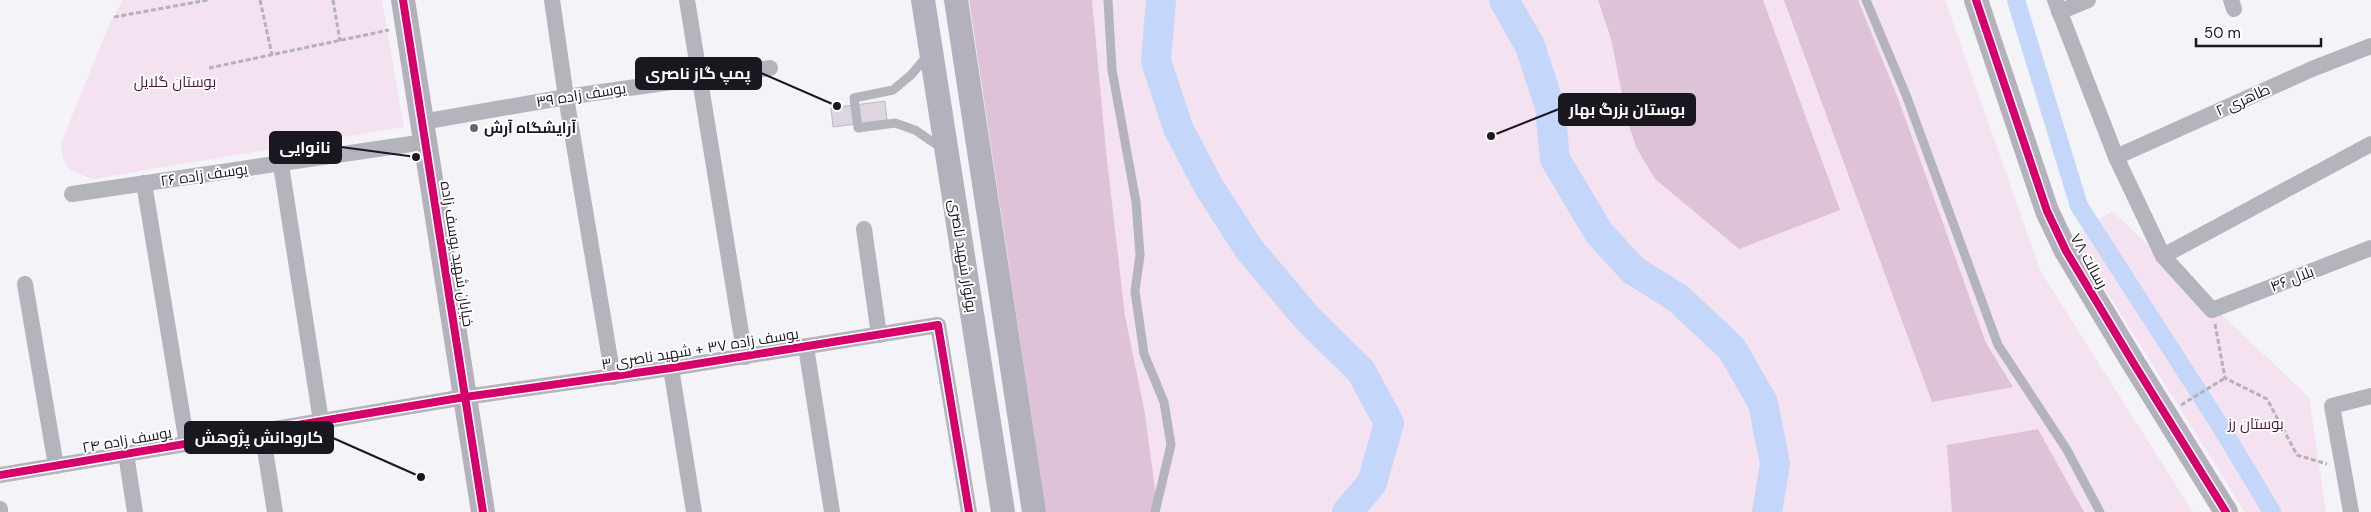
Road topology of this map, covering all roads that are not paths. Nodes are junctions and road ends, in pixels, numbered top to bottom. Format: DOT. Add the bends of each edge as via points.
graph roads {
  1 [pos="402,0"];
  2 [pos="552,0"];
  3 [pos="687,0"];
  4 [pos="923,0"];
  5 [pos="956,0"];
  6 [pos="1108,0"];
  7 [pos="1866,0"];
  8 [pos="1976,0"];
  9 [pos="2088,0"];
  10 [pos="2057,6"];
  11 [pos="2371,46"];
  12 [pos="931,51"];
  13 [pos="770,68"];
  14 [pos="698,77"];
  15 [pos="566,97"];
  16 [pos="424,132"];
  17 [pos="2371,144"];
  18 [pos="946,151"];
  19 [pos="2116,157"];
  20 [pos="281,165"];
  21 [pos="144,183"];
  22 [pos="72,194"];
  23 [pos="864,229"];
  24 [pos="2371,248"];
  25 [pos="2163,256"];
  26 [pos="26,284"];
  27 [pos="879,335"];
  28 [pos="806,347"];
  29 [pos="1010,350"];
  30 [pos="978,355"];
  31 [pos="745,357"];
  32 [pos="671,368"];
  33 [pos="613,377"];
  34 [pos="2371,396"];
  35 [pos="465,397"];
  36 [pos="321,421"];
  37 [pos="262,431"];
  38 [pos="187,444"];
  39 [pos="126,454"];
  40 [pos="56,466"];
  41 [pos="0,475"];
  42 [pos="135,512"];
  43 [pos="275,512"];
  44 [pos="484,512"];
  45 [pos="694,512"];
  46 [pos="832,512"];
  47 [pos="969,512"];
  48 [pos="1003,512"];
  49 [pos="1034,512"];
  50 [pos="1155,512"];
  51 [pos="2100,512"];
  52 [pos="2226,512"];
  53 [pos="2351,512"];
  1 -- 16 [label="street, خیابان شهید یوسف زاده"];
  2 -- 15 [label="street"];
  3 -- 14 [label="street"];
  4 -- 12 [label="street, بولوار شهید ناصری"];
  5 -- 29 [label="street"];
  6 -- 50 [label="lane" via="1112,70 1136,202 1140,255 1136,291 1144,354 1164,402 1171,445"];
  7 -- 51 [label="lane" via="1906,95 1998,345 2067,450"];
  8 -- 52 [label="street, رسالت ۷۸" via="2047,211 2066,250"];
  9 -- 10 [label="street"];
  10 -- 19 [label="street"];
  11 -- 19 [label="street, طاهری ۲"];
  12 -- 18 [label="street, بولوار شهید ناصری"];
  12 -- 18 [label="lane" via="893,90 854,98 858,128 895,123 915,130"];
  13 -- 14 [label="street, یوسف زاده ۳۹"];
  14 -- 15 [label="street, یوسف زاده ۳۹"];
  14 -- 31 [label="street"];
  15 -- 16 [label="street, یوسف زاده ۳۹"];
  15 -- 33 [label="street"];
  16 -- 20 [label="street, یوسف زاده ۲۶"];
  16 -- 35 [label="street, خیابان شهید یوسف زاده"];
  17 -- 25 [label="street"];
  18 -- 30 [label="street, بولوار شهید ناصری"];
  19 -- 25 [label="street"];
  20 -- 21 [label="street, یوسف زاده ۲۶"];
  20 -- 36 [label="street"];
  21 -- 22 [label="street, یوسف زاده ۲۶"];
  21 -- 38 [label="street"];
  23 -- 27 [label="street"];
  24 -- 25 [label="street, بلال ۴۶" via="2212,310"];
  26 -- 40 [label="street"];
  27 -- 28 [label="street, یوسف زاده ۳۷ + شهید ناصری ۳"];
  27 -- 47 [label="street, یوسف زاده ۳۷ + شهید ناصری ۳" via="938,325"];
  28 -- 31 [label="street, یوسف زاده ۳۷ + شهید ناصری ۳"];
  28 -- 46 [label="street"];
  29 -- 30 [label="street"];
  29 -- 49 [label="street"];
  30 -- 48 [label="street, بولوار شهید ناصری"];
  31 -- 32 [label="street, یوسف زاده ۳۷ + شهید ناصری ۳"];
  32 -- 33 [label="street, یوسف زاده ۳۷ + شهید ناصری ۳"];
  32 -- 45 [label="street"];
  33 -- 35 [label="street, یوسف زاده ۳۷ + شهید ناصری ۳"];
  34 -- 53 [label="street" via="2332,406"];
  35 -- 36 [label="street, یوسف زاده ۲۴"];
  35 -- 44 [label="street, خیابان شهید یوسف زاده"];
  36 -- 37 [label="street, یوسف زاده ۲۴"];
  37 -- 38 [label="street, یوسف زاده ۲۴"];
  37 -- 43 [label="street"];
  38 -- 39 [label="street, یوسف زاده ۲۴"];
  39 -- 40 [label="street, یوسف زاده ۲۴"];
  39 -- 42 [label="street"];
  40 -- 41 [label="street, یوسف زاده ۲۴"];
}
